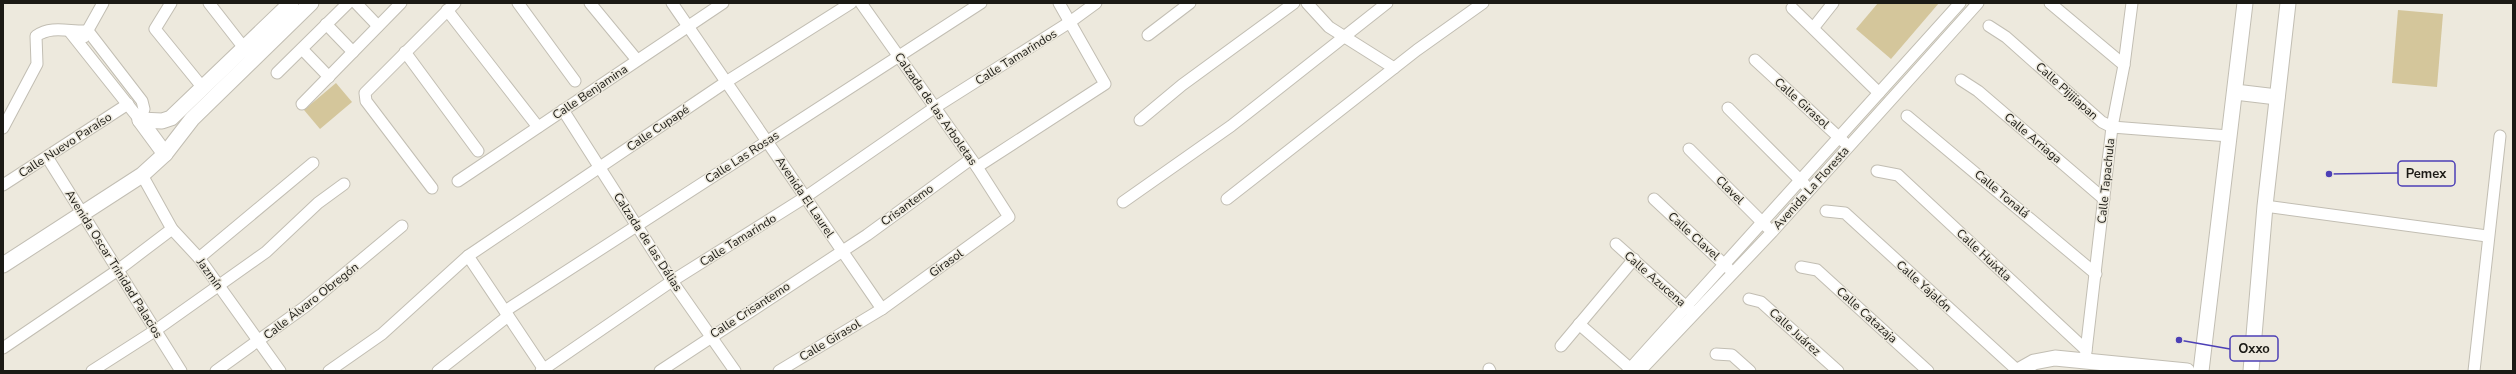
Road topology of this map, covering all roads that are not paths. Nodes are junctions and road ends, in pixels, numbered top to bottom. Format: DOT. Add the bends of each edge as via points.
graph roads {
  1 [pos="104,3"];
  2 [pos="171,3"];
  3 [pos="209,3"];
  4 [pos="311,3"];
  5 [pos="348,3"];
  6 [pos="356,3"];
  7 [pos="401,3"];
  8 [pos="518,3"];
  9 [pos="590,3"];
  10 [pos="672,3"];
  11 [pos="723,3"];
  12 [pos="851,3"];
  13 [pos="861,3"];
  14 [pos="981,3"];
  15 [pos="1058,3"];
  16 [pos="1096,3"];
  17 [pos="1190,3"];
  18 [pos="1294,3"];
  19 [pos="1307,3"];
  20 [pos="1387,3"];
  21 [pos="1483,3"];
  22 [pos="1833,3"];
  23 [pos="1960,3"];
  24 [pos="1978,3"];
  25 [pos="2050,3"];
  26 [pos="2132,3"];
  27 [pos="2245,3"];
  28 [pos="2288,3"];
  29 [pos="285,5"];
  30 [pos="451,7"];
  31 [pos="1792,8"];
  32 [pos="1070,22"];
  33 [pos="326,24"];
  34 [pos="378,26"];
  35 [pos="688,26"];
  36 [pos="1989,26"];
  37 [pos="1814,28"];
  38 [pos="88,31"];
  39 [pos="70,32"];
  40 [pos="1148,35"];
  41 [pos="1345,36"];
  42 [pos="80,45"];
  43 [pos="244,48"];
  44 [pos="302,49"];
  45 [pos="353,52"];
  46 [pos="405,52"];
  47 [pos="898,56"];
  48 [pos="253,59"];
  49 [pos="637,60"];
  50 [pos="1754,60"];
  51 [pos="2124,65"];
  52 [pos="1394,68"];
  53 [pos="277,73"];
  54 [pos="328,77"];
  55 [pos="1960,80"];
  56 [pos="575,81"];
  57 [pos="726,82"];
  58 [pos="203,88"];
  59 [pos="2235,92"];
  60 [pos="1879,93"];
  61 [pos="2277,98"];
  62 [pos="128,104"];
  63 [pos="302,104"];
  64 [pos="934,108"];
  65 [pos="1728,108"];
  66 [pos="563,110"];
  67 [pos="1907,116"];
  68 [pos="140,120"];
  69 [pos="1140,120"];
  70 [pos="538,127"];
  71 [pos="2112,127"];
  72 [pos="3,128"];
  73 [pos="1839,136"];
  74 [pos="2229,136"];
  75 [pos="2500,136"];
  76 [pos="767,140"];
  77 [pos="1848,147"];
  78 [pos="1689,149"];
  79 [pos="478,151"];
  80 [pos="165,154"];
  81 [pos="47,157"];
  82 [pos="313,163"];
  83 [pos="974,163"];
  84 [pos="600,167"];
  85 [pos="1877,171"];
  86 [pos="142,175"];
  87 [pos="1800,180"];
  88 [pos="458,181"];
  89 [pos="344,184"];
  90 [pos="3,185"];
  91 [pos="432,188"];
  92 [pos="1810,189"];
  93 [pos="804,198"];
  94 [pos="1227,199"];
  95 [pos="1654,199"];
  96 [pos="2104,199"];
  97 [pos="1123,202"];
  98 [pos="2265,206"];
  99 [pos="1826,211"];
  100 [pos="82,214"];
  101 [pos="1009,218"];
  102 [pos="1762,222"];
  103 [pos="637,224"];
  104 [pos="402,226"];
  105 [pos="172,229"];
  106 [pos="1772,232"];
  107 [pos="2487,236"];
  108 [pos="1616,244"];
  109 [pos="842,250"];
  110 [pos="468,256"];
  111 [pos="199,258"];
  112 [pos="1634,259"];
  113 [pos="1725,264"];
  114 [pos="3,265"];
  115 [pos="1801,267"];
  116 [pos="118,270"];
  117 [pos="1732,274"];
  118 [pos="2096,274"];
  119 [pos="672,281"];
  120 [pos="218,285"];
  121 [pos="1749,300"];
  122 [pos="1686,305"];
  123 [pos="882,309"];
  124 [pos="506,314"];
  125 [pos="1693,314"];
  126 [pos="1579,324"];
  127 [pos="156,330"];
  128 [pos="711,336"];
  129 [pos="259,342"];
  130 [pos="1561,346"];
  131 [pos="3,348"];
  132 [pos="1716,354"];
  133 [pos="2086,355"];
  134 [pos="2103,367"];
  135 [pos="543,370"];
  136 [pos="1633,370"];
  137 [pos="92,371"];
  138 [pos="181,371"];
  139 [pos="216,371"];
  140 [pos="280,371"];
  141 [pos="330,371"];
  142 [pos="438,371"];
  143 [pos="660,371"];
  144 [pos="735,371"];
  145 [pos="779,371"];
  146 [pos="1750,371"];
  147 [pos="1838,371"];
  148 [pos="1928,371"];
  149 [pos="2018,371"];
  150 [pos="2187,371"];
  151 [pos="2201,371"];
  152 [pos="2251,371"];
  153 [pos="2474,371"];
  1 -- 38 [label="street"];
  2 -- 58 [label="street" via="154,29"];
  3 -- 43 [label="street"];
  4 -- 48 [label="street"];
  5 -- 33 [label="street"];
  6 -- 34 [label="street"];
  7 -- 34 [label="street"];
  8 -- 56 [label="street"];
  9 -- 49 [label="street"];
  10 -- 35 [label="street, Avenida El Laurel"];
  11 -- 35 [label="street, Calle Benjamina"];
  12 -- 57 [label="street, Calle Cupapé"];
  13 -- 47 [label="street, Calzada de las Arboletas"];
  14 -- 47 [label="street, Calle Las Rosas"];
  15 -- 32 [label="street"];
  16 -- 32 [label="street, Calle Tamarindos"];
  17 -- 40 [label="street"];
  18 -- 69 [label="street" via="1182,85"];
  19 -- 41 [label="street" via="1329,27"];
  20 -- 41 [label="street"];
  21 -- 52 [label="street"];
  22 -- 37 [label="street"];
  23 -- 60 [label="street, Avenida La Floresta"];
  24 -- 77 [label="street, Avenida La Floresta"];
  25 -- 51 [label="street"];
  26 -- 51 [label="street, Calle Tapachula"];
  27 -- 59 [label="street"];
  28 -- 61 [label="street"];
  29 -- 43 [label="street"];
  30 -- 46 [label="street"];
  30 -- 70 [label="street"];
  31 -- 37 [label="street"];
  32 -- 64 [label="street, Calle Tamarindos"];
  32 -- 83 [label="street, Crisantemo" via="1105,84"];
  33 -- 44 [label="street"];
  33 -- 45 [label="street"];
  34 -- 45 [label="street"];
  35 -- 49 [label="street, Calle Benjamina"];
  35 -- 57 [label="street, Avenida El Laurel"];
  36 -- 71 [label="street, Calle Pijijiapan" via="2006,37 2102,122"];
  37 -- 60 [label="street"];
  38 -- 39 [label="street"];
  38 -- 42 [label="street"];
  38 -- 68 [label="street" via="142,101 144,109"];
  39 -- 42 [label="street"];
  39 -- 72 [label="street" via="57,28 45,30 36,36 37,64"];
  41 -- 52 [label="street"];
  41 -- 97 [label="street" via="1231,126"];
  42 -- 62 [label="street"];
  43 -- 48 [label="street"];
  43 -- 58 [label="street"];
  44 -- 53 [label="street"];
  44 -- 54 [label="street"];
  45 -- 54 [label="street"];
  46 -- 79 [label="street"];
  46 -- 91 [label="street" via="365,93 366,101"];
  47 -- 64 [label="street, Calzada de las Arboletas"];
  47 -- 76 [label="street, Calle Las Rosas"];
  48 -- 80 [label="street" via="192,119"];
  49 -- 66 [label="street, Calle Benjamina"];
  50 -- 73 [label="street, Calle Girasol"];
  51 -- 71 [label="street, Calle Tapachula"];
  52 -- 94 [label="street"];
  54 -- 63 [label="street"];
  55 -- 96 [label="street, Calle Arriaga" via="1978,91"];
  57 -- 76 [label="street, Avenida El Laurel"];
  57 -- 84 [label="street, Calle Cupapé"];
  58 -- 68 [label="street" via="170,118 162,121"];
  59 -- 61 [label="street"];
  59 -- 74 [label="street"];
  60 -- 73 [label="street, Avenida La Floresta"];
  61 -- 98 [label="street"];
  62 -- 68 [label="street"];
  62 -- 81 [label="street, Calle Nuevo Paraíso"];
  64 -- 83 [label="street, Calzada de las Arboletas"];
  64 -- 93 [label="street, Calle Tamarindo"];
  65 -- 87 [label="street"];
  66 -- 70 [label="street, Calle Benjamina"];
  66 -- 84 [label="street, Calzada de las Dálias"];
  67 -- 118 [label="street, Calle Tonalá"];
  68 -- 80 [label="street"];
  70 -- 88 [label="street, Calle Benjamina"];
  71 -- 74 [label="street, Calle Pijijiapan"];
  71 -- 96 [label="street, Calle Tapachula"];
  73 -- 77 [label="street, Calle Girasol"];
  73 -- 87 [label="street, Avenida La Floresta"];
  74 -- 151 [label="street"];
  75 -- 107 [label="street"];
  76 -- 93 [label="street, Avenida El Laurel"];
  76 -- 103 [label="street, Calle Las Rosas"];
  77 -- 92 [label="street, Avenida La Floresta"];
  78 -- 102 [label="street, Clavel"];
  80 -- 86 [label="street"];
  81 -- 90 [label="street, Calle Nuevo Paraíso"];
  81 -- 100 [label="street, Avenida Oscar Trinidad Palacios"];
  82 -- 111 [label="street"];
  83 -- 101 [label="street, Calzada de las Arboletas"];
  83 -- 109 [label="street, Crisantemo"];
  84 -- 103 [label="street, Calzada de las Dálias"];
  84 -- 110 [label="street, Calle Cupapé"];
  85 -- 133 [label="street, Calle Huixtla" via="1898,175"];
  86 -- 100 [label="street"];
  86 -- 105 [label="street, Jazmín"];
  87 -- 92 [label="street"];
  87 -- 102 [label="street, Avenida La Floresta"];
  89 -- 120 [label="street" via="318,203 266,252"];
  92 -- 106 [label="street, Avenida La Floresta"];
  93 -- 109 [label="street, Avenida El Laurel"];
  93 -- 119 [label="street, Calle Tamarindo"];
  95 -- 113 [label="street, Calle Clavel"];
  96 -- 118 [label="street, Calle Tapachula"];
  98 -- 107 [label="street"];
  98 -- 152 [label="street"];
  99 -- 149 [label="street, Calle Yajalón" via="1845,213"];
  100 -- 114 [label="street"];
  100 -- 116 [label="street, Avenida Oscar Trinidad Palacios"];
  101 -- 123 [label="street, Girasol"];
  102 -- 106 [label="street, Clavel"];
  102 -- 113 [label="street, Avenida La Floresta"];
  103 -- 119 [label="street, Calzada de las Dálias"];
  103 -- 124 [label="street, Calle Las Rosas"];
  104 -- 129 [label="street, Calle Álvaro Obregón" via="335,283"];
  105 -- 111 [label="street, Jazmín"];
  105 -- 116 [label="street"];
  106 -- 117 [label="street, Avenida La Floresta"];
  107 -- 153 [label="street"];
  108 -- 112 [label="street, Calle Azucena"];
  109 -- 123 [label="street, Avenida El Laurel"];
  109 -- 128 [label="street, Calle Crisantemo"];
  110 -- 124 [label="street"];
  110 -- 141 [label="street, Calle Cupapé" via="382,334"];
  111 -- 120 [label="street, Jazmín"];
  112 -- 122 [label="street, Calle Azucena"];
  112 -- 126 [label="street"];
  113 -- 117 [label="street, Calle Clavel"];
  113 -- 122 [label="street, Avenida La Floresta"];
  115 -- 148 [label="street, Calle Catazaja" via="1817,270"];
  116 -- 127 [label="street, Avenida Oscar Trinidad Palacios"];
  116 -- 131 [label="street"];
  117 -- 125 [label="street, Avenida La Floresta"];
  118 -- 133 [label="street, Calle Tapachula"];
  119 -- 128 [label="street, Calzada de las Dálias"];
  119 -- 135 [label="street, Calle Tamarindo"];
  120 -- 127 [label="street"];
  120 -- 129 [label="street, Jazmín"];
  121 -- 147 [label="street, Calle Juárez" via="1761,302"];
  122 -- 125 [label="street, Calle Azucena"];
  122 -- 136 [label="street, Avenida La Floresta"];
  123 -- 145 [label="street, Calle Girasol"];
  124 -- 135 [label="street"];
  124 -- 142 [label="street, Calle Las Rosas"];
  125 -- 136 [label="street, Avenida La Floresta"];
  126 -- 130 [label="street"];
  126 -- 136 [label="street"];
  127 -- 137 [label="street"];
  127 -- 138 [label="street, Avenida Oscar Trinidad Palacios"];
  128 -- 143 [label="street, Calle Crisantemo"];
  128 -- 144 [label="street, Calzada de las Dálias"];
  129 -- 139 [label="street, Calle Álvaro Obregón"];
  129 -- 140 [label="street, Jazmín"];
  132 -- 146 [label="street" via="1732,355"];
  133 -- 134 [label="street"];
  133 -- 149 [label="street" via="2034,362"];
  134 -- 150 [label="street"];
}
